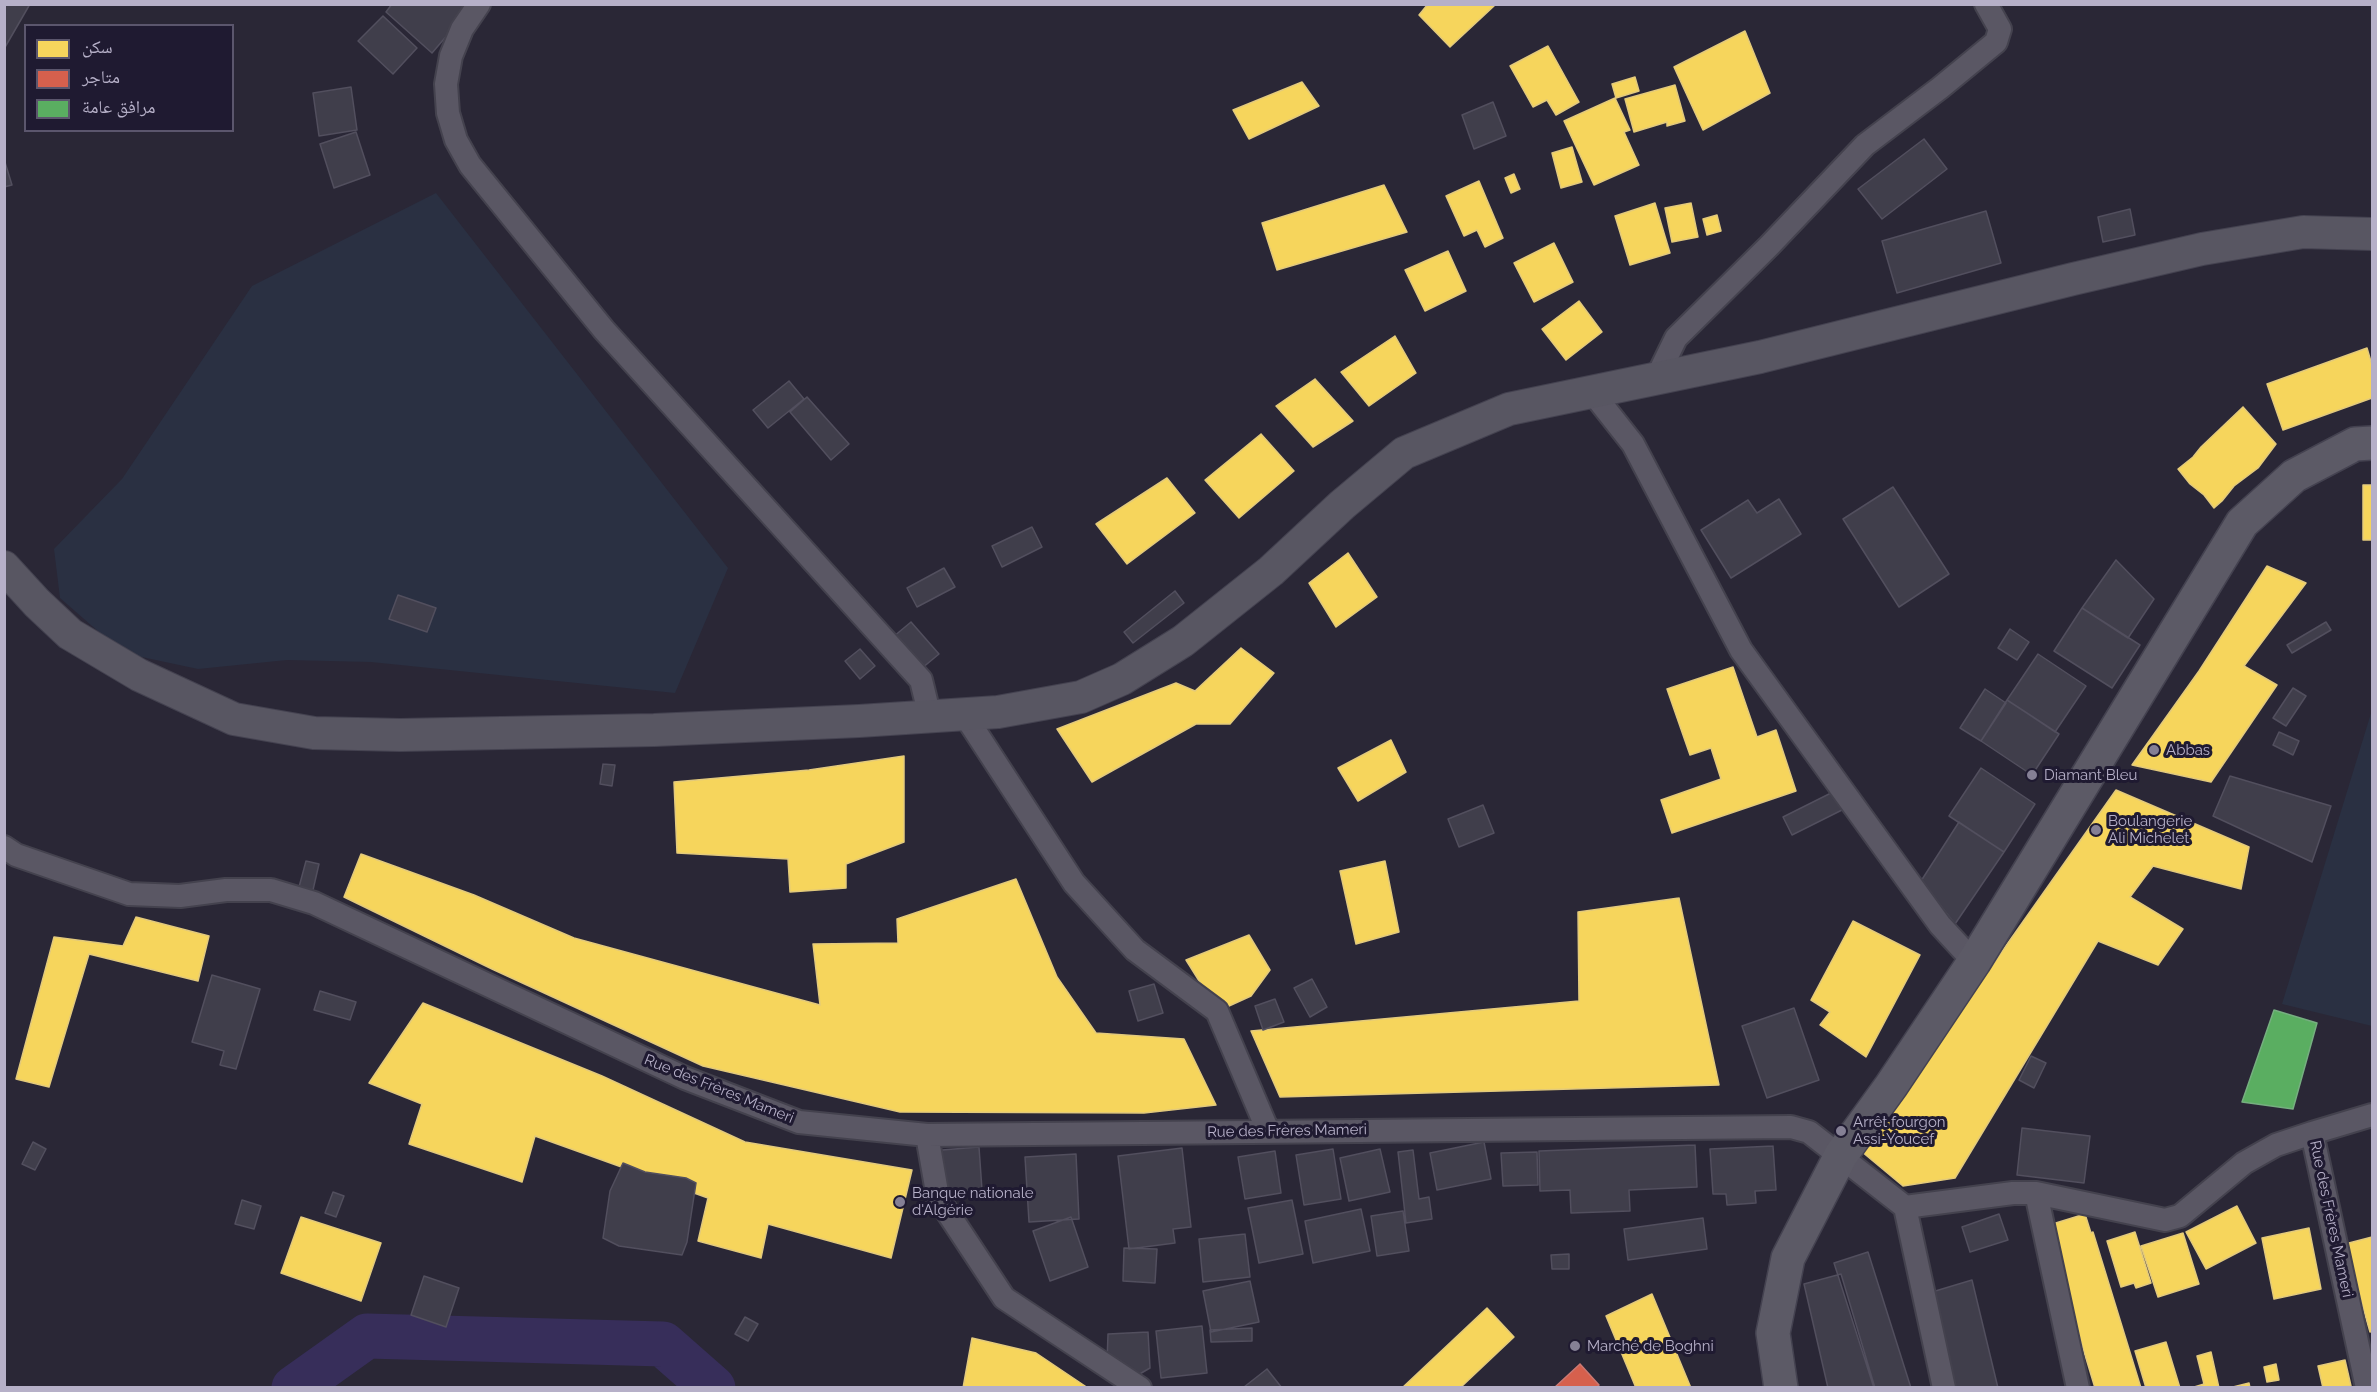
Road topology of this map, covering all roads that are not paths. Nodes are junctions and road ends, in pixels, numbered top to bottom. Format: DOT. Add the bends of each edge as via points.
graph roads {
  1 [pos="479,4"];
  2 [pos="1986,4"];
  3 [pos="2373,234"];
  4 [pos="1656,379"];
  5 [pos="1592,392"];
  6 [pos="2373,443"];
  7 [pos="4,567"];
  8 [pos="964,714"];
  9 [pos="930,717"];
  10 [pos="4,847"];
  11 [pos="1974,962"];
  12 [pos="2373,1115"];
  13 [pos="1268,1131"];
  14 [pos="2312,1133"];
  15 [pos="927,1135"];
  16 [pos="1841,1155"];
  17 [pos="2036,1193"];
  18 [pos="1905,1207"];
  19 [pos="1140,1388"];
  20 [pos="1781,1388"];
  21 [pos="1944,1388"];
  22 [pos="2078,1388"];
  23 [pos="2367,1388"];
  1 -- 9 [label="street" via="462,29 451,56 446,84 448,113 456,140 470,165 604,330 921,680"];
  2 -- 4 [label="street" via="2000,29 1996,42 1864,145 1676,338"];
  3 -- 4 [label="main road" via="2303,232 2202,249"];
  4 -- 5 [label="main road"];
  5 -- 8 [label="main road" via="1509,409 1404,453 1271,571 1183,641 1122,679 1081,697"];
  5 -- 11 [label="street" via="1633,444 1741,650 1940,925"];
  6 -- 11 [label="main road" via="2355,444 2294,476 2242,523"];
  7 -- 9 [label="main road" via="70,634 140,675 234,719 314,733 654,730"];
  8 -- 9 [label="main road"];
  8 -- 13 [label="street" via="1074,883 1135,950 1217,1011"];
  10 -- 15 [label="street, Rue des Frères Mameri" via="16,855 129,894 180,896 271,890 314,903 685,1078 799,1122"];
  11 -- 16 [label="main road"];
  12 -- 14 [label="street"];
  13 -- 15 [label="street, Rue des Frères Mameri"];
  13 -- 16 [label="street, Rue des Frères Mameri" via="1791,1126 1809,1132"];
  14 -- 17 [label="street, Rue des Frères Mameri" via="2276,1144 2244,1163 2180,1216 2165,1220"];
  14 -- 23 [label="street, Rue des Frères Mameri"];
  15 -- 19 [label="street" via="938,1198 1004,1298"];
  16 -- 18 [label="street, Rue des Frères Mameri"];
  16 -- 20 [label="main road" via="1788,1258 1773,1334"];
  17 -- 18 [label="street, Rue des Frères Mameri"];
  17 -- 22 [label="street"];
  18 -- 21 [label="street"];
}
